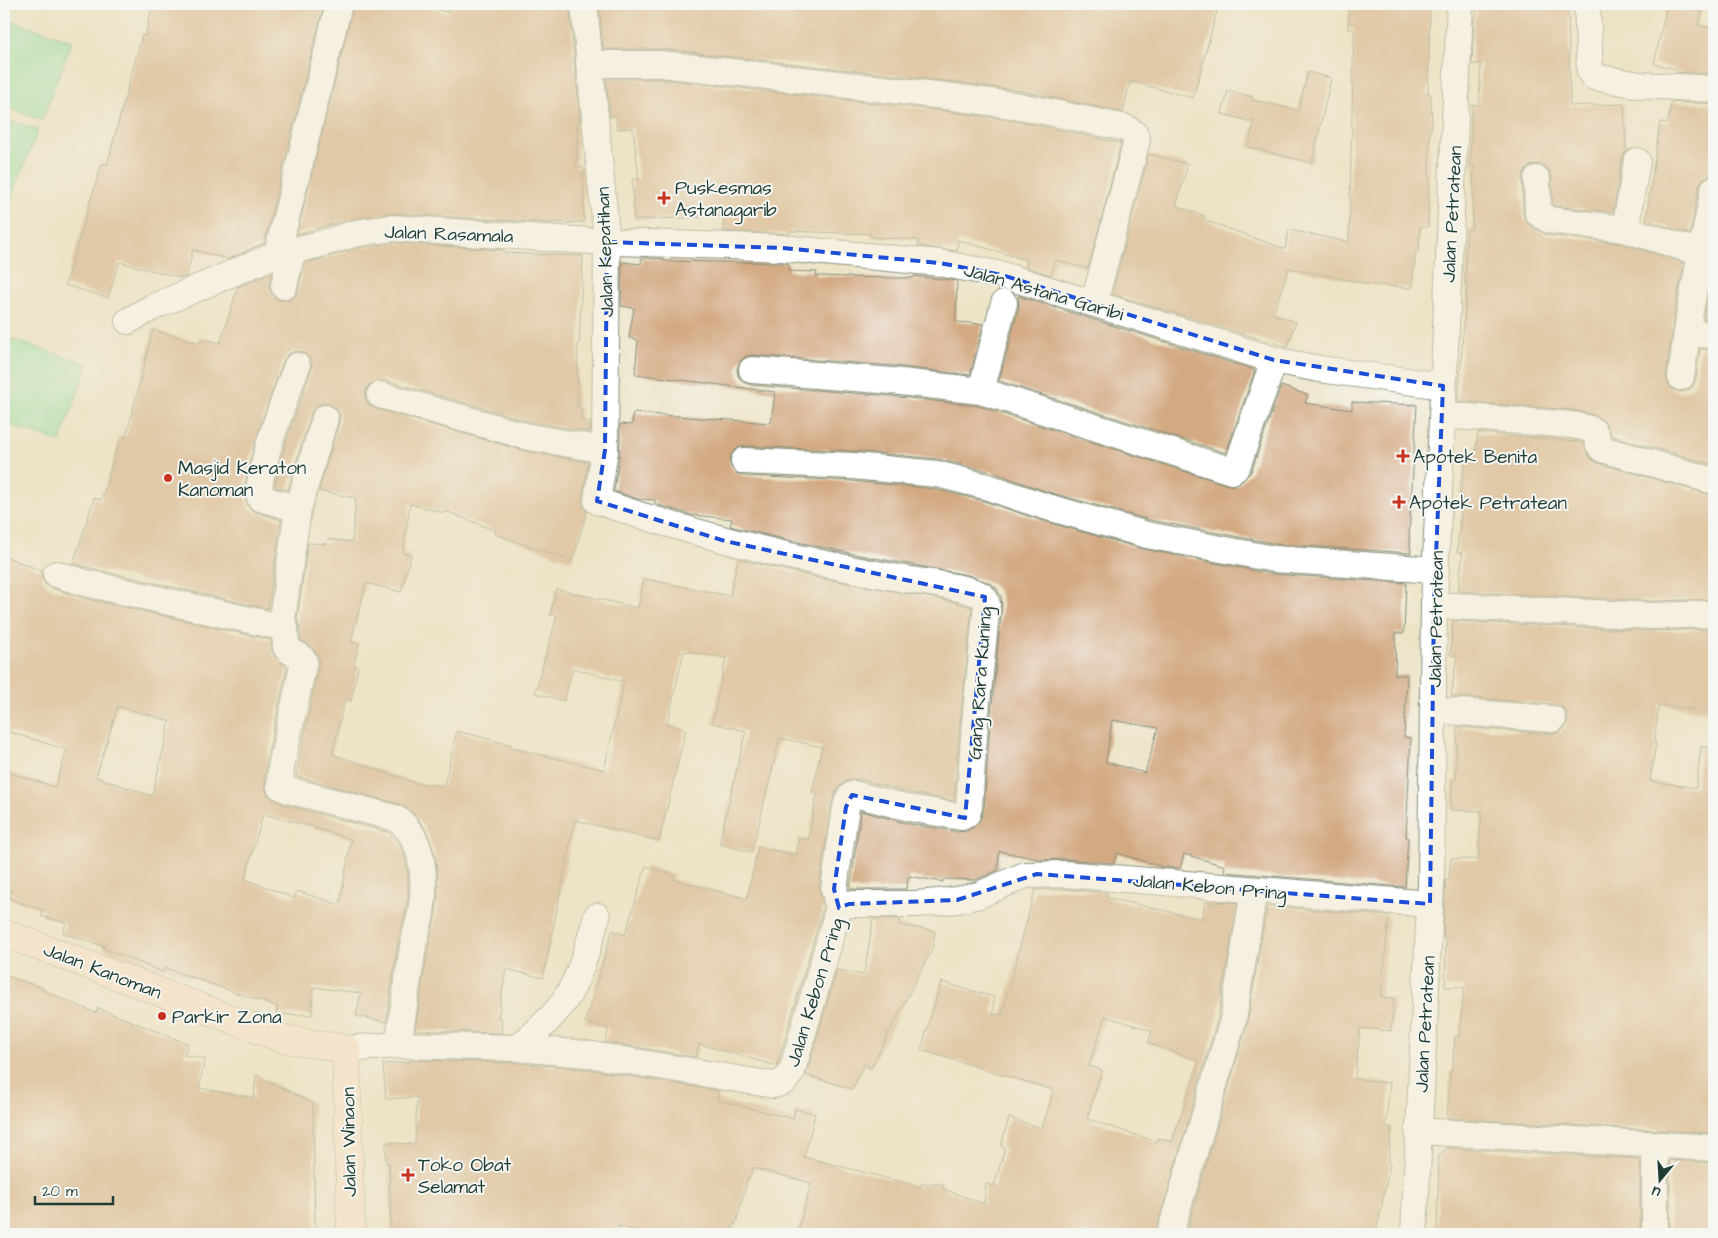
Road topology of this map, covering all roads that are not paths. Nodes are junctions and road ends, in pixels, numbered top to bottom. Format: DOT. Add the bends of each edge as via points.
graph roads {
  1 [pos="339,4"];
  2 [pos="584,4"];
  3 [pos="1460,4"];
  4 [pos="1587,4"];
  5 [pos="589,64"];
  6 [pos="1714,89"];
  7 [pos="1637,161"];
  8 [pos="1537,179"];
  9 [pos="1714,189"];
  10 [pos="1625,229"];
  11 [pos="607,242"];
  12 [pos="1702,252"];
  13 [pos="284,253"];
  14 [pos="284,286"];
  15 [pos="1094,303"];
  16 [pos="1004,304"];
  17 [pos="128,321"];
  18 [pos="1687,333"];
  19 [pos="1714,336"];
  20 [pos="1274,360"];
  21 [pos="297,366"];
  22 [pos="752,370"];
  23 [pos="1681,378"];
  24 [pos="1443,386"];
  25 [pos="981,391"];
  26 [pos="380,395"];
  27 [pos="1442,415"];
  28 [pos="325,418"];
  29 [pos="605,450"];
  30 [pos="744,461"];
  31 [pos="1714,481"];
  32 [pos="597,501"];
  33 [pos="298,509"];
  34 [pos="1436,570"];
  35 [pos="56,574"];
  36 [pos="1434,605"];
  37 [pos="1714,614"];
  38 [pos="281,626"];
  39 [pos="1433,710"];
  40 [pos="1553,719"];
  41 [pos="1254,890"];
  42 [pos="1430,904"];
  43 [pos="839,908"];
  44 [pos="597,916"];
  45 [pos="4,933"];
  46 [pos="398,1045"];
  47 [pos="518,1048"];
  48 [pos="346,1049"];
  49 [pos="1418,1131"];
  50 [pos="1655,1144"];
  51 [pos="1714,1148"];
  52 [pos="350,1234"];
  53 [pos="1170,1234"];
  54 [pos="1414,1234"];
  55 [pos="1655,1234"];
  1 -- 13 [label="street"];
  2 -- 5 [label="street, Jalan Kepatihan"];
  3 -- 24 [label="street, Jalan Petratean"];
  4 -- 6 [label="street" via="1590,72 1594,77 1640,85"];
  5 -- 11 [label="street, Jalan Kepatihan"];
  5 -- 15 [label="street" via="660,64 945,96 1020,106 1126,128 1135,134 1137,140"];
  7 -- 10 [label="street"];
  8 -- 10 [label="street" via="1537,209 1541,216 1555,221"];
  9 -- 12 [label="street"];
  10 -- 12 [label="street"];
  11 -- 13 [label="street, Jalan Rasamala" via="392,228 356,233"];
  11 -- 15 [label="street, Jalan Astana Garibi" via="782,248 940,263 1002,275"];
  11 -- 29 [label="street, Jalan Kepatihan"];
  12 -- 18 [label="street"];
  13 -- 14 [label="street"];
  13 -- 17 [label="street, Jalan Rasamala" via="151,308"];
  15 -- 20 [label="street, Jalan Astana Garibi"];
  16 -- 25 [label="street"];
  18 -- 19 [label="street"];
  18 -- 23 [label="street"];
  20 -- 24 [label="street, Jalan Astana Garibi"];
  20 -- 25 [label="street" via="1238,464 1232,471"];
  21 -- 33 [label="street" via="269,448 259,491 260,498"];
  22 -- 25 [label="street"];
  24 -- 27 [label="street, Jalan Petratean"];
  26 -- 29 [label="street" via="528,437"];
  27 -- 31 [label="street" via="1572,425 1596,432 1597,444 1602,448"];
  27 -- 34 [label="street, Jalan Petratean"];
  28 -- 33 [label="street"];
  29 -- 32 [label="street, Jalan Kepatihan"];
  30 -- 34 [label="street" via="937,474 1147,535 1274,559"];
  32 -- 43 [label="street, Gang Rara Kuning" via="726,541 961,589 985,597 987,604 969,808 961,817 854,794 848,798 834,889"];
  33 -- 38 [label="street"];
  34 -- 36 [label="street, Jalan Petratean"];
  35 -- 38 [label="street"];
  36 -- 37 [label="street" via="1653,616"];
  36 -- 39 [label="street, Jalan Petratean"];
  38 -- 46 [label="street" via="285,628 288,650 304,662 281,767 280,786 395,818 407,828 417,847 423,875 421,912"];
  39 -- 40 [label="street"];
  39 -- 42 [label="street, Jalan Petratean"];
  41 -- 42 [label="street, Jalan Kebon Pring"];
  41 -- 43 [label="street, Jalan Kebon Pring" via="1037,874 1025,875 979,895 957,900 918,904 850,904"];
  41 -- 53 [label="street" via="1233,1020"];
  42 -- 49 [label="street, Jalan Petratean"];
  43 -- 47 [label="street, Jalan Kebon Pring" via="792,1071 785,1081 758,1083 587,1054"];
  44 -- 47 [label="street" via="576,980 567,997"];
  45 -- 48 [label="street, Jalan Kanoman" via="284,1038"];
  46 -- 47 [label="street, Jalan Kebon Pring"];
  46 -- 48 [label="street, Jalan Kebon Pring"];
  48 -- 52 [label="street, Jalan Winaon"];
  49 -- 50 [label="street"];
  49 -- 54 [label="street, Jalan Petratean"];
  50 -- 51 [label="street"];
  50 -- 55 [label="street"];
}
